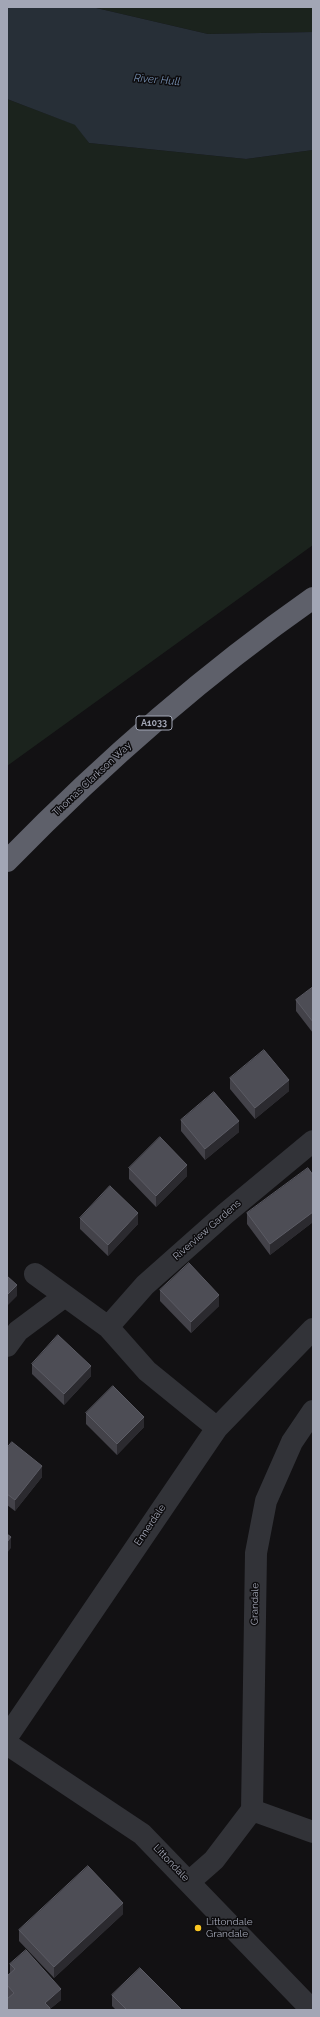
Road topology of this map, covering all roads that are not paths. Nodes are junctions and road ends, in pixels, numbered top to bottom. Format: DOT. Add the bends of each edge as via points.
graph roads {
  1 [pos="313,598"];
  2 [pos="7,861"];
  3 [pos="313,1141"];
  4 [pos="35,1274"];
  5 [pos="65,1296"];
  6 [pos="108,1327"];
  7 [pos="313,1329"];
  8 [pos="7,1346"];
  9 [pos="313,1411"];
  10 [pos="216,1428"];
  11 [pos="7,1737"];
  12 [pos="7,1744"];
  13 [pos="252,1810"];
  14 [pos="313,1832"];
  15 [pos="189,1882"];
  16 [pos="312,2010"];
  1 -- 2 [label="highway, Thomas Clarkson Way / A1033" via="202,683 135,739"];
  3 -- 6 [label="street, Riverview Gardens" via="145,1285"];
  4 -- 5 [label="street"];
  5 -- 6 [label="street"];
  5 -- 8 [label="street" via="18,1331"];
  6 -- 10 [label="street" via="147,1371"];
  7 -- 10 [label="street, Ennerdale"];
  9 -- 13 [label="street, Grandale" via="292,1442 266,1501 256,1553"];
  10 -- 11 [label="street, Ennerdale"];
  12 -- 15 [label="street, Littondale" via="142,1834"];
  13 -- 14 [label="street"];
  13 -- 15 [label="street" via="214,1860"];
  15 -- 16 [label="street, Littondale"];
}
